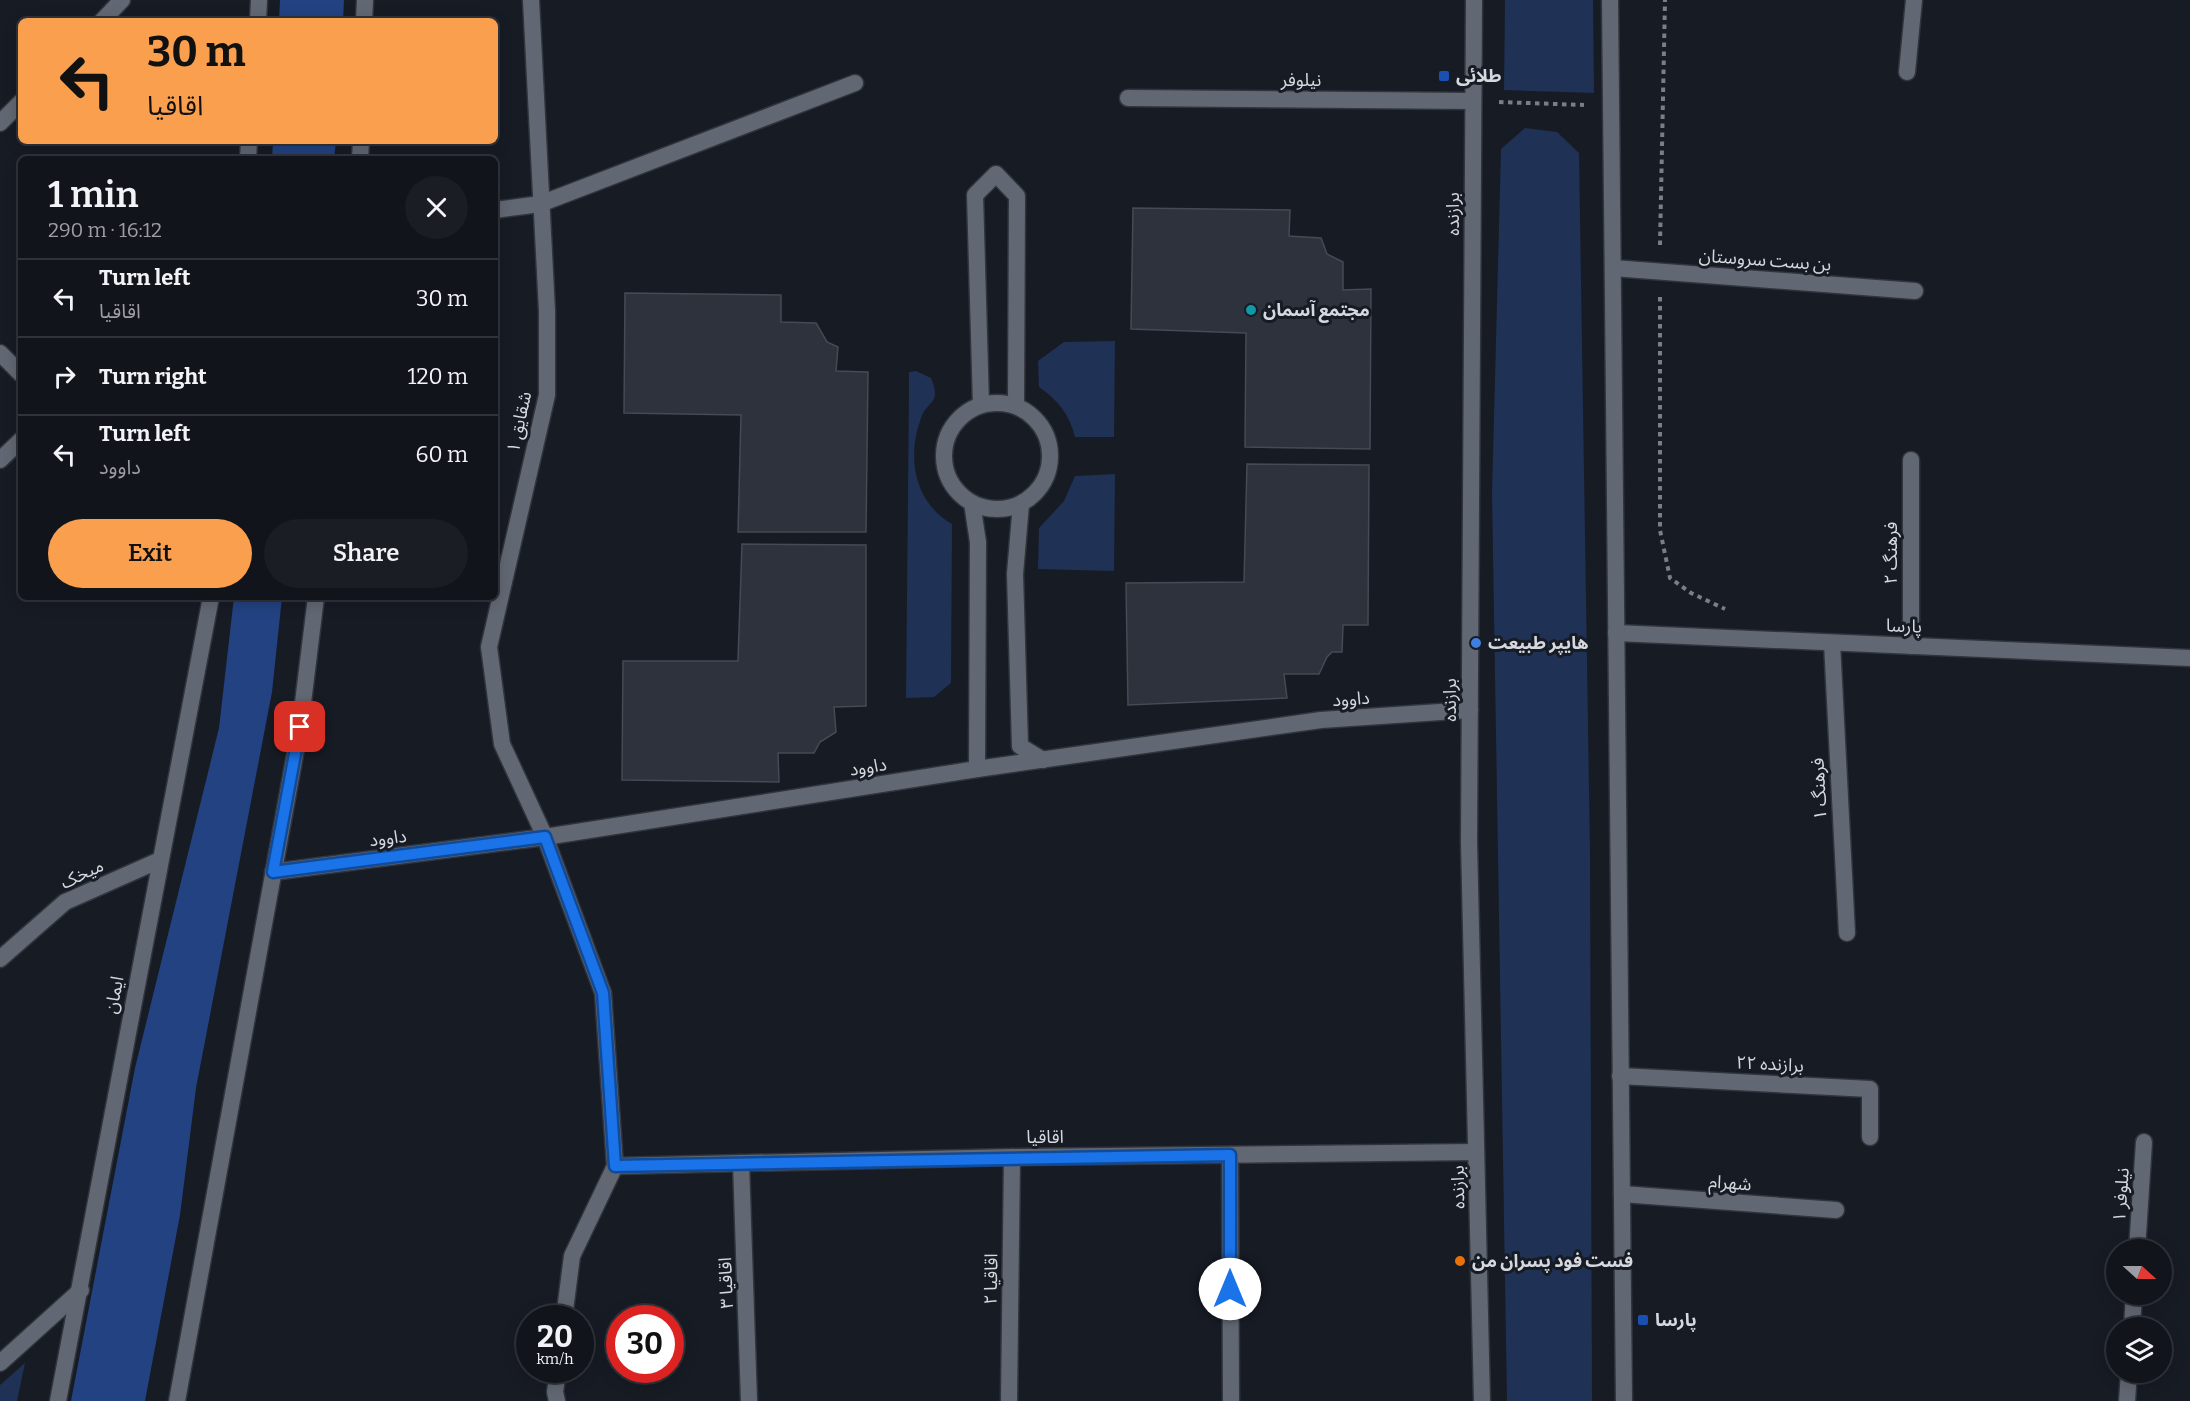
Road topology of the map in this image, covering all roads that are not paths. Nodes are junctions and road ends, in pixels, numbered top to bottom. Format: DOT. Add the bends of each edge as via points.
graph roads {
  1 [pos="122,0"];
  2 [pos="259,0"];
  3 [pos="365,0"];
  4 [pos="531,0"];
  5 [pos="1474,0"];
  6 [pos="1610,0"];
  7 [pos="1914,0"];
  8 [pos="105,18"];
  9 [pos="258,18"];
  10 [pos="364,18"];
  11 [pos="1907,72"];
  12 [pos="855,83"];
  13 [pos="1128,98"];
  14 [pos="1473,100"];
  15 [pos="18,105"];
  16 [pos="0,123"];
  17 [pos="540,204"];
  18 [pos="498,210"];
  19 [pos="1613,268"];
  20 [pos="1915,291"];
  21 [pos="0,353"];
  22 [pos="18,371"];
  23 [pos="981,405"];
  24 [pos="1016,406"];
  25 [pos="18,443"];
  26 [pos="0,460"];
  27 [pos="1911,460"];
  28 [pos="972,503"];
  29 [pos="1021,504"];
  30 [pos="210,600"];
  31 [pos="316,600"];
  32 [pos="1616,633"];
  33 [pos="1832,642"];
  34 [pos="1911,646"];
  35 [pos="2190,658"];
  36 [pos="1470,710"];
  37 [pos="1043,760"];
  38 [pos="976,770"];
  39 [pos="545,837"];
  40 [pos="160,860"];
  41 [pos="273,872"];
  42 [pos="1847,933"];
  43 [pos="0,959"];
  44 [pos="1620,1076"];
  45 [pos="1870,1137"];
  46 [pos="2144,1142"];
  47 [pos="1476,1152"];
  48 [pos="1230,1155"];
  49 [pos="1012,1157"];
  50 [pos="741,1163"];
  51 [pos="615,1166"];
  52 [pos="1622,1194"];
  53 [pos="1836,1210"];
  54 [pos="2138,1239"];
  55 [pos="81,1290"];
  56 [pos="566,1305"];
  57 [pos="0,1363"];
  58 [pos="558,1383"];
  59 [pos="2128,1383"];
  60 [pos="58,1401"];
  61 [pos="177,1401"];
  62 [pos="557,1401"];
  63 [pos="749,1401"];
  64 [pos="1009,1401"];
  65 [pos="1231,1401"];
  66 [pos="1482,1401"];
  67 [pos="1624,1401"];
  68 [pos="2127,1401"];
  1 -- 8 [label="street"];
  2 -- 9 [label="street"];
  3 -- 10 [label="street"];
  4 -- 17 [label="street, شقایق ۱"];
  5 -- 14 [label="street, برازنده"];
  6 -- 19 [label="street"];
  7 -- 11 [label="street"];
  12 -- 17 [label="street"];
  13 -- 14 [label="street, نیلوفر"];
  14 -- 36 [label="street, برازنده"];
  15 -- 16 [label="street"];
  17 -- 18 [label="street"];
  17 -- 39 [label="street, شقایق ۱" via="547,311 547,395 489,647 502,744"];
  19 -- 20 [label="street, بن بست سروستان"];
  19 -- 32 [label="street"];
  21 -- 22 [label="street"];
  23 -- 24 [label="street"];
  23 -- 24 [label="street" via="975,195 996,174 1017,196"];
  23 -- 28 [label="street" via="964,414 945,445 944,462 949,478"];
  24 -- 29 [label="street" via="1032,416 1050,446 1045,480"];
  25 -- 26 [label="street"];
  27 -- 34 [label="street, فرهنگ ۲"];
  28 -- 29 [label="street" via="1005,509"];
  28 -- 38 [label="street" via="978,542"];
  29 -- 37 [label="street" via="1015,574 1020,746"];
  30 -- 40 [label="street, ایمان"];
  31 -- 41 [label="street" via="300,727"];
  32 -- 33 [label="street, پارسا"];
  32 -- 44 [label="street"];
  33 -- 34 [label="street, پارسا"];
  33 -- 42 [label="street, فرهنگ ۱"];
  34 -- 35 [label="street, پارسا"];
  36 -- 37 [label="street, داوود" via="1320,720"];
  36 -- 47 [label="street, برازنده"];
  37 -- 38 [label="street, داوود"];
  38 -- 39 [label="street, داوود"];
  39 -- 41 [label="street, داوود"];
  39 -- 51 [label="street, شقایق ۱" via="603,993"];
  40 -- 43 [label="street, میخک" via="65,902"];
  40 -- 55 [label="street, ایمان"];
  41 -- 61 [label="street"];
  44 -- 45 [label="street, برازنده ۲۲" via="1870,1089"];
  44 -- 52 [label="street"];
  46 -- 54 [label="street, نیلوفر ۱"];
  47 -- 48 [label="street, اقاقیا"];
  47 -- 66 [label="street, برازنده"];
  48 -- 49 [label="street, اقاقیا"];
  48 -- 65 [label="street"];
  49 -- 50 [label="street, اقاقیا"];
  49 -- 64 [label="street, اقاقیا ۲"];
  50 -- 51 [label="street, اقاقیا"];
  50 -- 63 [label="street, اقاقیا ۳"];
  51 -- 56 [label="street" via="572,1256"];
  52 -- 53 [label="street, شهرام"];
  52 -- 67 [label="street"];
  55 -- 57 [label="street"];
  55 -- 60 [label="street, ایمان"];
  58 -- 62 [label="street"];
  59 -- 68 [label="street"];
}
